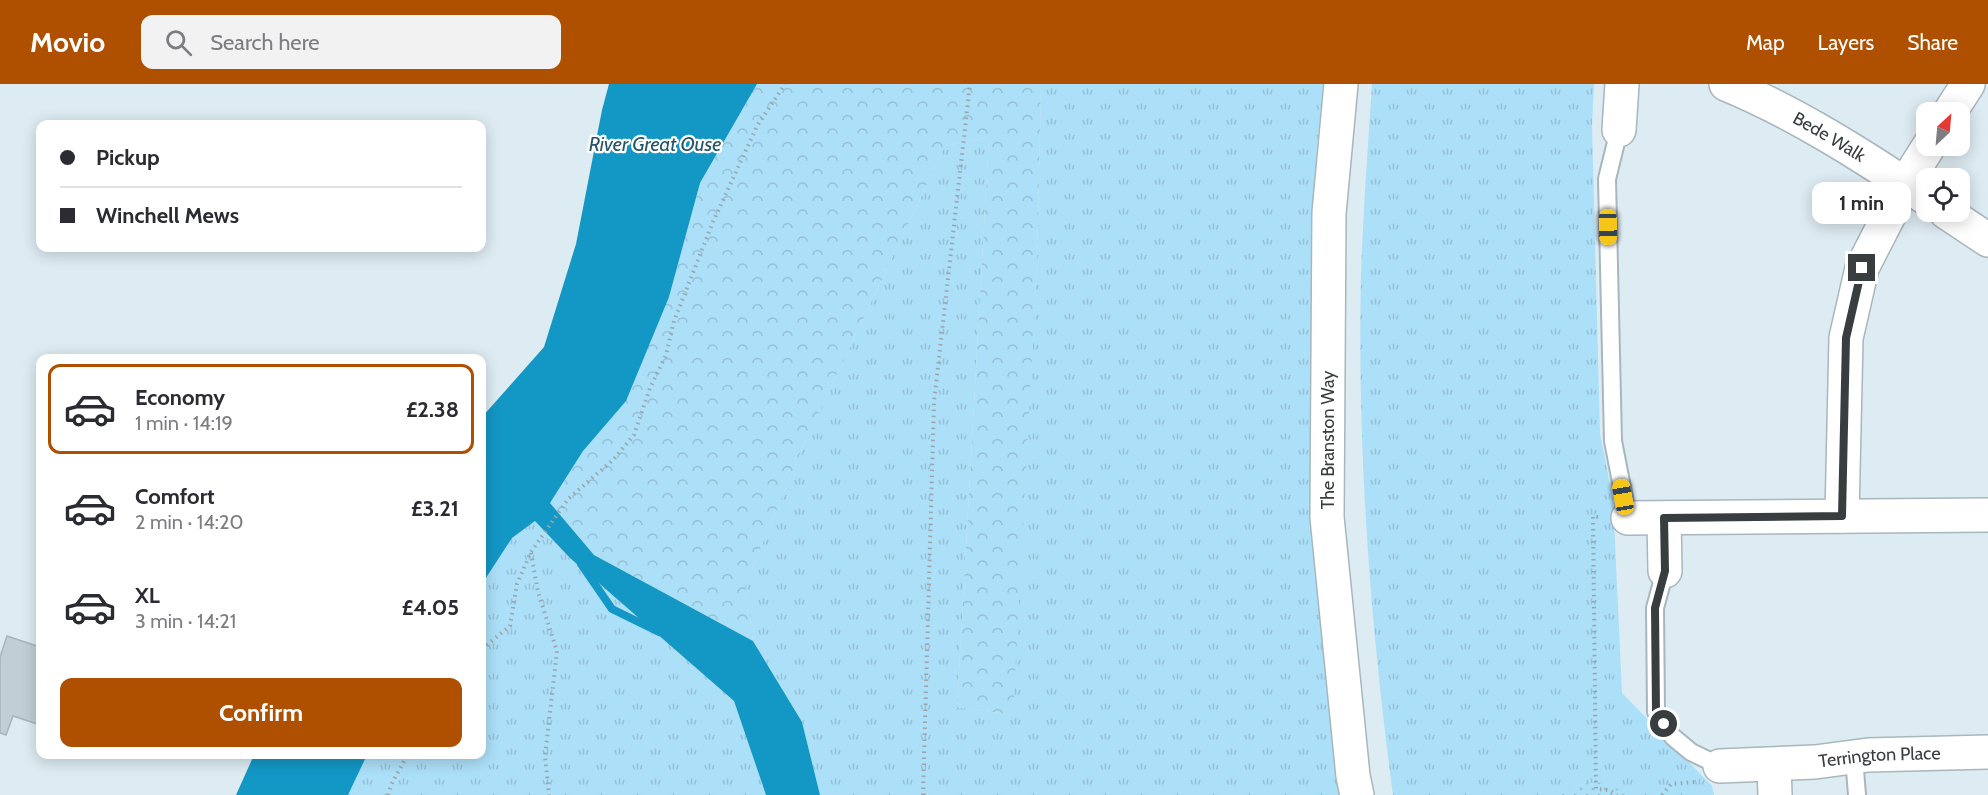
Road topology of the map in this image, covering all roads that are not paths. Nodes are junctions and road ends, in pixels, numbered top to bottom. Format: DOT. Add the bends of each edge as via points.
graph roads {
  1 [pos="1341,84"];
  2 [pos="1622,84"];
  3 [pos="1726,84"];
  4 [pos="1968,84"];
  5 [pos="1764,91"];
  6 [pos="1956,102"];
  7 [pos="1619,130"];
  8 [pos="1926,156"];
  9 [pos="1915,191"];
  10 [pos="1961,222"];
  11 [pos="1988,240"];
  12 [pos="1988,515"];
  13 [pos="1842,516"];
  14 [pos="1628,518"];
  15 [pos="1664,518"];
  16 [pos="1665,571"];
  17 [pos="1988,752"];
  18 [pos="1854,757"];
  19 [pos="1720,766"];
  20 [pos="1774,780"];
  21 [pos="1357,795"];
  22 [pos="1857,795"];
  1 -- 21 [label="main road, The Branston Way" via="1329,213 1327,517"];
  2 -- 7 [label="main road"];
  3 -- 5 [label="main road, Bede Walk"];
  4 -- 6 [label="main road"];
  5 -- 9 [label="main road, Bede Walk"];
  7 -- 14 [label="lane" via="1607,179 1612,429"];
  8 -- 9 [label="main road"];
  9 -- 13 [label="main road" via="1862,268 1846,338"];
  10 -- 11 [label="main road"];
  12 -- 13 [label="main road"];
  13 -- 15 [label="main road"];
  14 -- 15 [label="main road"];
  15 -- 16 [label="main road"];
  16 -- 19 [label="lane" via="1655,608 1656,712 1672,737 1691,752"];
  17 -- 18 [label="main road, Terrington Place"];
  18 -- 20 [label="main road, Terrington Place" via="1815,762"];
  18 -- 22 [label="lane"];
  19 -- 20 [label="main road, Terrington Place"];
}
